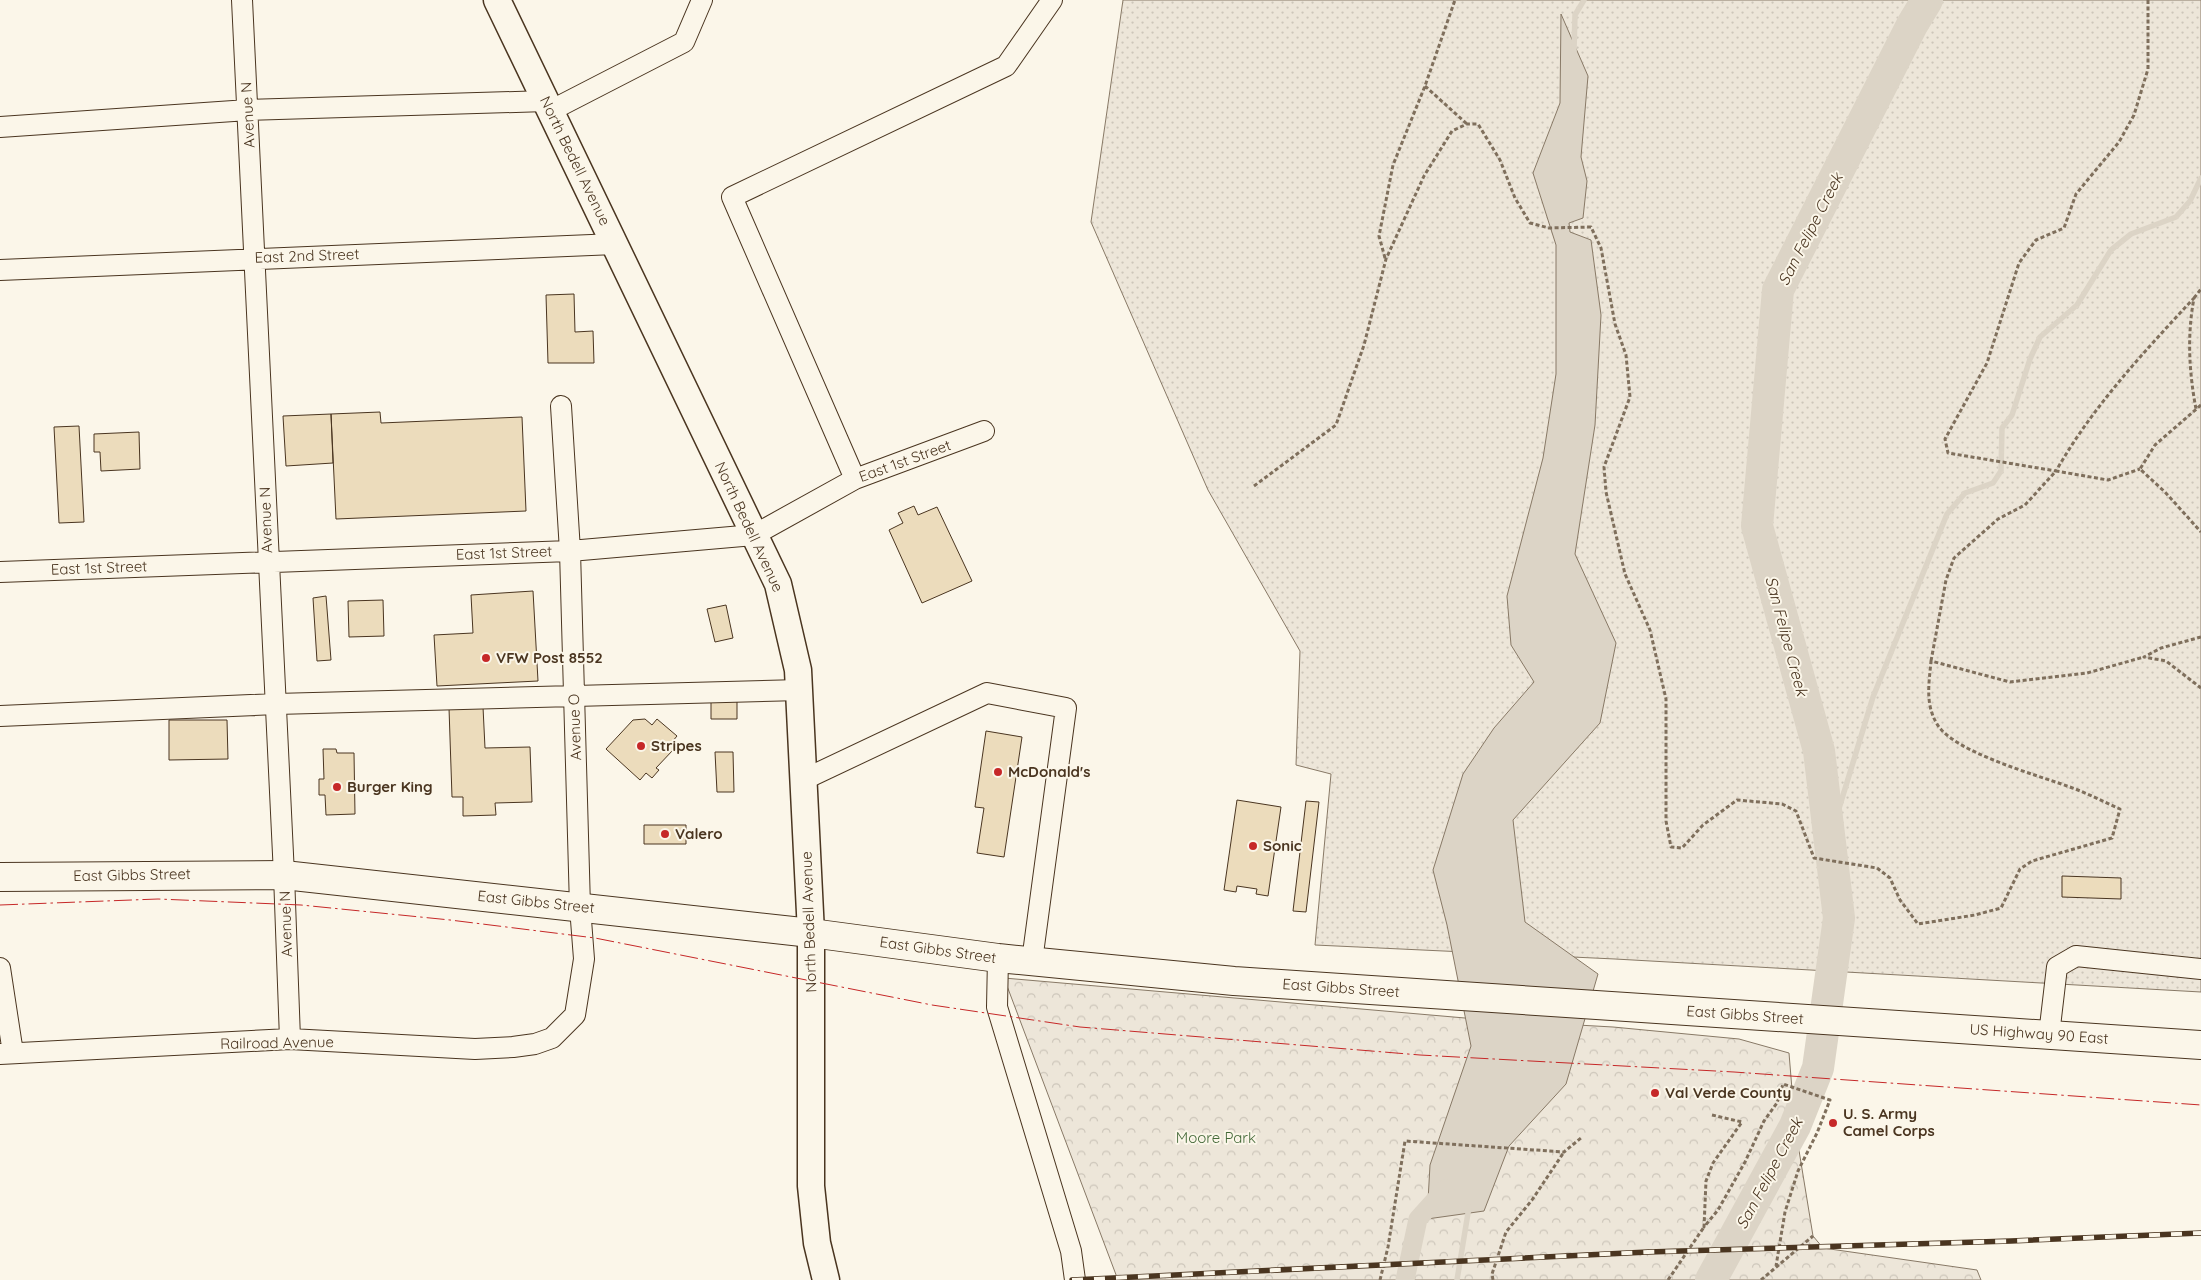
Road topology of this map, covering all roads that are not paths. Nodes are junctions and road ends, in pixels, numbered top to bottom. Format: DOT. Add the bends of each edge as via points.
graph roads {
  1 [pos="242,0"];
  2 [pos="497,0"];
  3 [pos="702,0"];
  4 [pos="1052,0"];
  5 [pos="548,106"];
  6 [pos="248,110"];
  7 [pos="0,127"];
  8 [pos="615,244"];
  9 [pos="255,258"];
  10 [pos="0,270"];
  11 [pos="561,406"];
  12 [pos="984,432"];
  13 [pos="855,479"];
  14 [pos="754,535"];
  15 [pos="570,551"];
  16 [pos="268,561"];
  17 [pos="0,572"];
  18 [pos="800,690"];
  19 [pos="574,696"];
  20 [pos="276,704"];
  21 [pos="0,716"];
  22 [pos="804,780"];
  23 [pos="284,875"];
  24 [pos="0,877"];
  25 [pos="580,907"];
  26 [pos="811,933"];
  27 [pos="998,958"];
  28 [pos="1032,961"];
  29 [pos="0,968"];
  30 [pos="2201,969"];
  31 [pos="1877,1024"];
  32 [pos="2049,1035"];
  33 [pos="552,1038"];
  34 [pos="290,1039"];
  35 [pos="2201,1045"];
  36 [pos="7,1054"];
  37 [pos="826,1280"];
  38 [pos="1075,1280"];
  1 -- 6 [label="street, Avenue N"];
  2 -- 5 [label="main road, North Bedell Avenue"];
  3 -- 5 [label="street" via="684,42"];
  4 -- 13 [label="street" via="1006,66 732,197"];
  5 -- 6 [label="street"];
  5 -- 8 [label="main road, North Bedell Avenue"];
  6 -- 7 [label="street"];
  6 -- 9 [label="street, Avenue N"];
  8 -- 9 [label="street, East 2nd Street"];
  8 -- 14 [label="main road, North Bedell Avenue"];
  9 -- 10 [label="street, East 2nd Street"];
  9 -- 16 [label="street, Avenue N"];
  11 -- 15 [label="street, Avenue O"];
  12 -- 13 [label="street, East 1st Street"];
  13 -- 14 [label="street, East 1st Street"];
  14 -- 15 [label="street, East 1st Street"];
  14 -- 18 [label="main road, North Bedell Avenue" via="778,584"];
  15 -- 16 [label="street, East 1st Street"];
  15 -- 19 [label="street, Avenue O"];
  16 -- 17 [label="street, East 1st Street"];
  16 -- 20 [label="street, Avenue N"];
  18 -- 19 [label="street"];
  18 -- 22 [label="main road, North Bedell Avenue"];
  19 -- 20 [label="street"];
  19 -- 25 [label="street, Avenue O"];
  20 -- 21 [label="street"];
  20 -- 23 [label="street, Avenue N"];
  22 -- 26 [label="main road, North Bedell Avenue"];
  22 -- 28 [label="street" via="987,693 1066,708"];
  23 -- 24 [label="highway, East Gibbs Street"];
  23 -- 25 [label="highway, East Gibbs Street"];
  23 -- 34 [label="street, Avenue N"];
  25 -- 26 [label="highway, East Gibbs Street"];
  25 -- 33 [label="street, Avenue O" via="584,959 575,1015"];
  26 -- 27 [label="highway, East Gibbs Street"];
  26 -- 37 [label="main road, North Bedell Avenue" via="811,1186 817,1243"];
  27 -- 28 [label="highway, East Gibbs Street"];
  27 -- 38 [label="street" via="997,1007 1071,1251"];
  28 -- 31 [label="highway, East Gibbs Street" via="1234,981"];
  29 -- 36 [label="street"];
  30 -- 32 [label="street" via="2076,956 2057,967"];
  31 -- 32 [label="highway, US Highway 90 East"];
  32 -- 35 [label="highway, US Highway 90 East"];
  33 -- 34 [label="street, Railroad Avenue" via="514,1047 474,1049"];
  34 -- 36 [label="street, Railroad Avenue"];
}
